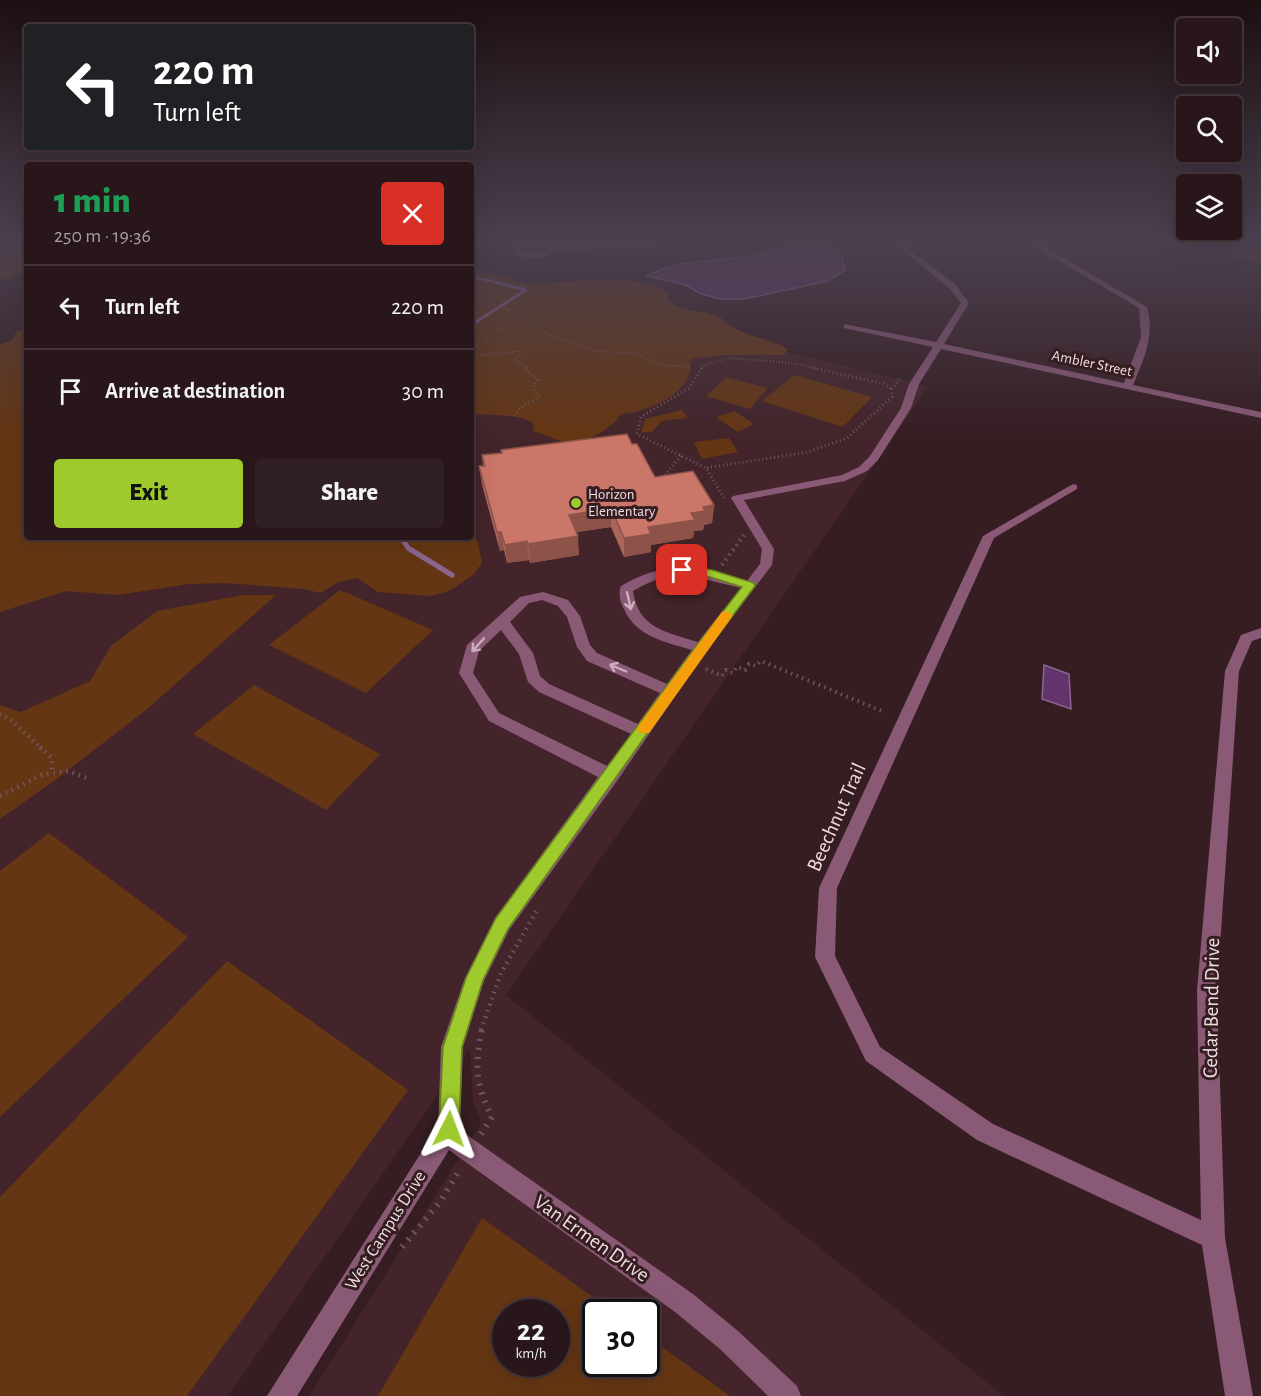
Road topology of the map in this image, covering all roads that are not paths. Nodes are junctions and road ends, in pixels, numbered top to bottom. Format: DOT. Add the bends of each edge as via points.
graph roads {
  1 [pos="963,308"];
  2 [pos="1143,308"];
  3 [pos="847,326"];
  4 [pos="938,345"];
  5 [pos="1128,385"];
  6 [pos="1261,415"];
  7 [pos="1073,487"];
  8 [pos="750,586"];
  9 [pos="502,621"];
  10 [pos="1261,633"];
  11 [pos="701,648"];
  12 [pos="671,692"];
  13 [pos="642,732"];
  14 [pos="610,776"];
  15 [pos="446,1134"];
  16 [pos="1213,1239"];
  17 [pos="281,1396"];
  18 [pos="787,1396"];
  19 [pos="1239,1396"];
  1 -- 4 [label="street"];
  2 -- 5 [label="street" via="1148,320 1143,347"];
  3 -- 4 [label="street, Ambler Street"];
  4 -- 5 [label="street, Ambler Street"];
  4 -- 8 [label="street, West Campus Drive" via="914,384 906,408 863,469 845,478 737,498 768,549 766,565"];
  5 -- 6 [label="street, Ambler Street"];
  7 -- 16 [label="street, Beechnut Trail" via="989,536 828,888 825,957 873,1054 985,1132"];
  8 -- 11 [label="street, West Campus Drive"];
  8 -- 11 [label="street, one-way" via="712,573 682,570 639,579 626,589 626,602 635,619 650,631"];
  12 -- 9 [label="street, one-way" via="592,657 563,603 543,596 525,600"];
  9 -- 13 [label="street" via="526,653 533,678 544,688"];
  9 -- 14 [label="street, one-way" via="472,649 466,673 494,717"];
  10 -- 16 [label="street, Cedar Bend Drive" via="1246,638 1232,671 1230,694 1207,990"];
  11 -- 12 [label="street, West Campus Drive"];
  12 -- 13 [label="street, West Campus Drive"];
  13 -- 14 [label="street, West Campus Drive"];
  14 -- 15 [label="street, West Campus Drive" via="502,924 475,978 452,1047"];
  15 -- 17 [label="street, West Campus Drive"];
  15 -- 18 [label="street, Van Ermen Drive" via="684,1303"];
  16 -- 19 [label="street, Cedar Bend Drive"];
}
